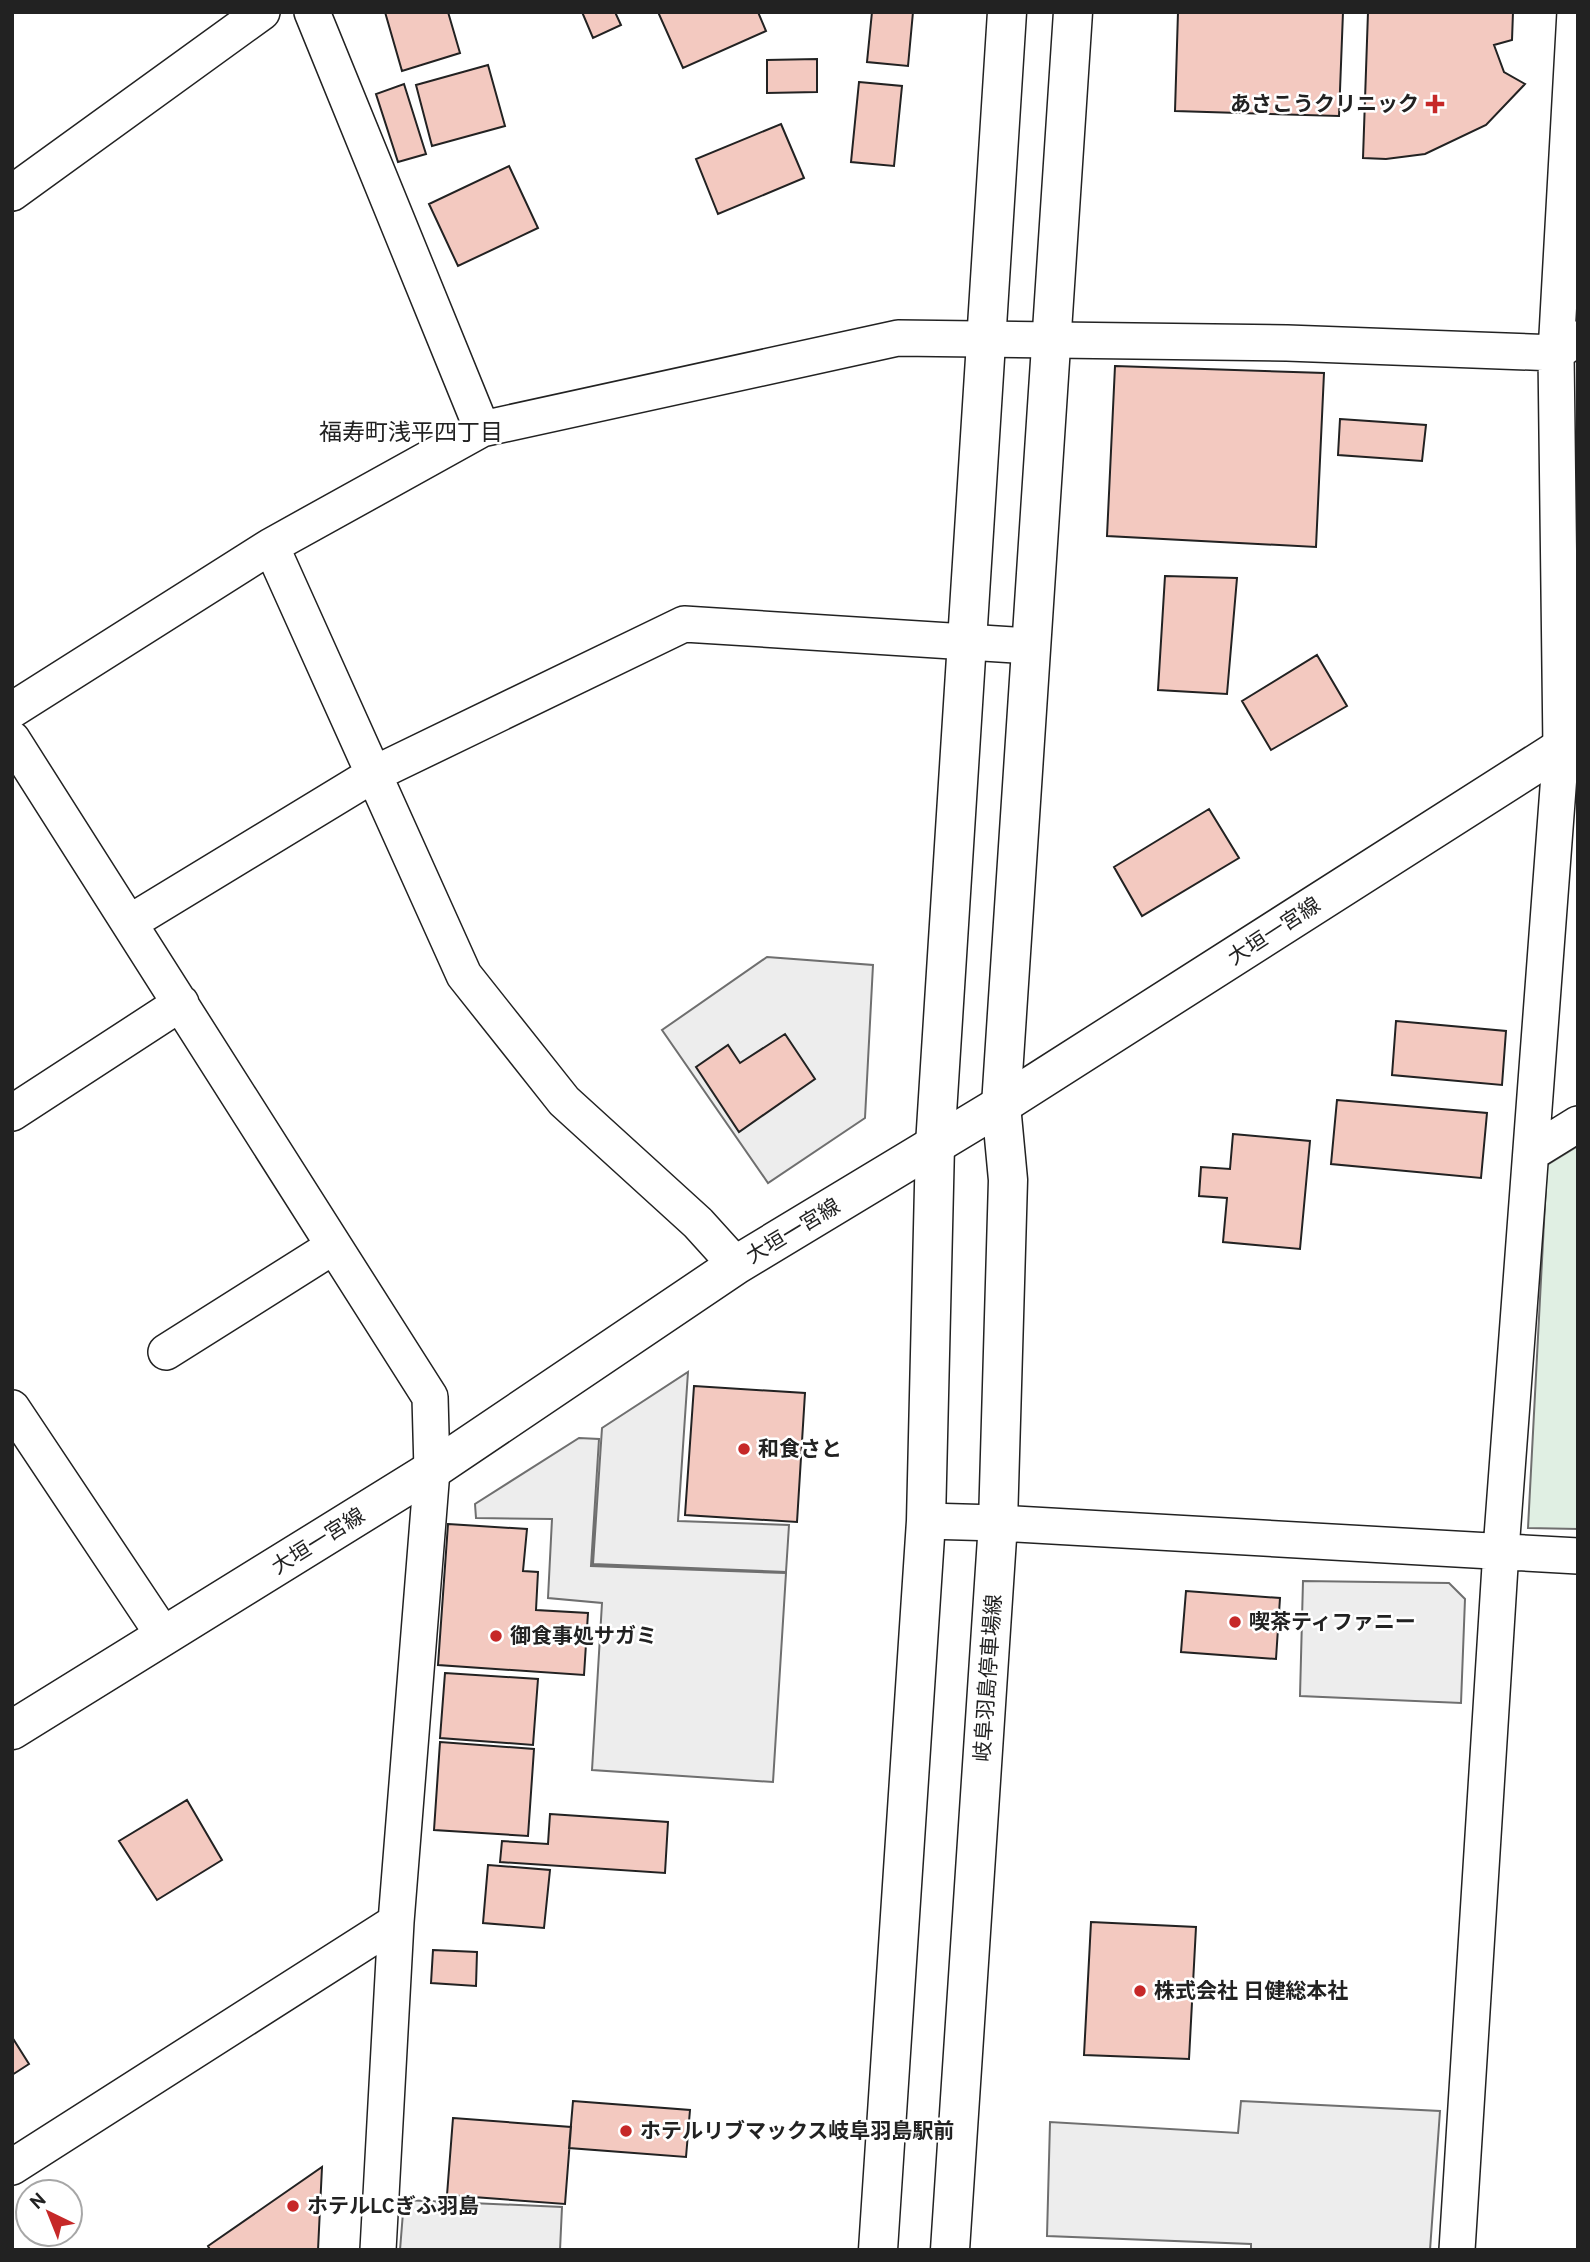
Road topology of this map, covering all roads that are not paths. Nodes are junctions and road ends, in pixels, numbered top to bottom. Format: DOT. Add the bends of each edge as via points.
graph roads {
  1 [pos="312,12"];
  2 [pos="1007,12"];
  3 [pos="1073,12"];
  4 [pos="1575,12"];
  5 [pos="243,18"];
  6 [pos="12,194"];
  7 [pos="987,338"];
  8 [pos="1051,340"];
  9 [pos="1567,345"];
  10 [pos="482,429"];
  11 [pos="271,545"];
  12 [pos="966,642"];
  13 [pos="1031,646"];
  14 [pos="12,710"];
  15 [pos="12,739"];
  16 [pos="1569,742"];
  17 [pos="374,774"];
  18 [pos="129,923"];
  19 [pos="181,1003"];
  20 [pos="1001,1105"];
  21 [pos="12,1113"];
  22 [pos="1578,1124"];
  23 [pos="935,1144"];
  24 [pos="1531,1153"];
  25 [pos="334,1246"];
  26 [pos="736,1265"];
  27 [pos="166,1352"];
  28 [pos="12,1408"];
  29 [pos="432,1470"];
  30 [pos="926,1521"];
  31 [pos="998,1522"];
  32 [pos="1501,1550"];
  33 [pos="1578,1556"];
  34 [pos="164,1636"];
  35 [pos="12,1730"];
  36 [pos="396,1922"];
  37 [pos="12,2167"];
  38 [pos="378,2250"];
  39 [pos="877,2250"];
  40 [pos="950,2250"];
  41 [pos="1457,2250"];
  1 -- 10 [label="street"];
  2 -- 7 [label="main road"];
  3 -- 8 [label="main road, 岐阜羽島停車場線"];
  4 -- 9 [label="street"];
  5 -- 6 [label="street"];
  7 -- 8 [label="street"];
  7 -- 10 [label="street" via="898,338"];
  7 -- 12 [label="main road"];
  8 -- 9 [label="street"];
  8 -- 13 [label="main road, 岐阜羽島停車場線"];
  9 -- 16 [label="street"];
  10 -- 11 [label="street"];
  11 -- 14 [label="street"];
  11 -- 17 [label="street"];
  12 -- 13 [label="street"];
  12 -- 17 [label="street" via="684,624"];
  12 -- 23 [label="main road"];
  13 -- 20 [label="main road, 岐阜羽島停車場線"];
  15 -- 18 [label="street"];
  16 -- 20 [label="main road, 大垣一宮線"];
  16 -- 24 [label="street"];
  17 -- 18 [label="street"];
  17 -- 26 [label="street" via="464,975 564,1101 698,1223"];
  18 -- 19 [label="street"];
  19 -- 21 [label="street"];
  19 -- 25 [label="street"];
  20 -- 23 [label="main road, 大垣一宮線"];
  20 -- 31 [label="main road, 岐阜羽島停車場線" via="1008,1180"];
  22 -- 24 [label="street"];
  23 -- 26 [label="main road, 大垣一宮線"];
  23 -- 30 [label="main road"];
  24 -- 32 [label="street"];
  25 -- 27 [label="street"];
  25 -- 29 [label="street" via="430,1397"];
  26 -- 29 [label="main road, 大垣一宮線"];
  28 -- 34 [label="street"];
  29 -- 34 [label="main road, 大垣一宮線"];
  29 -- 36 [label="street"];
  30 -- 31 [label="street"];
  30 -- 39 [label="main road"];
  31 -- 32 [label="street"];
  31 -- 40 [label="main road, 岐阜羽島停車場線"];
  32 -- 33 [label="street"];
  32 -- 41 [label="street"];
  34 -- 35 [label="main road, 大垣一宮線"];
  36 -- 37 [label="street"];
  36 -- 38 [label="street"];
}
